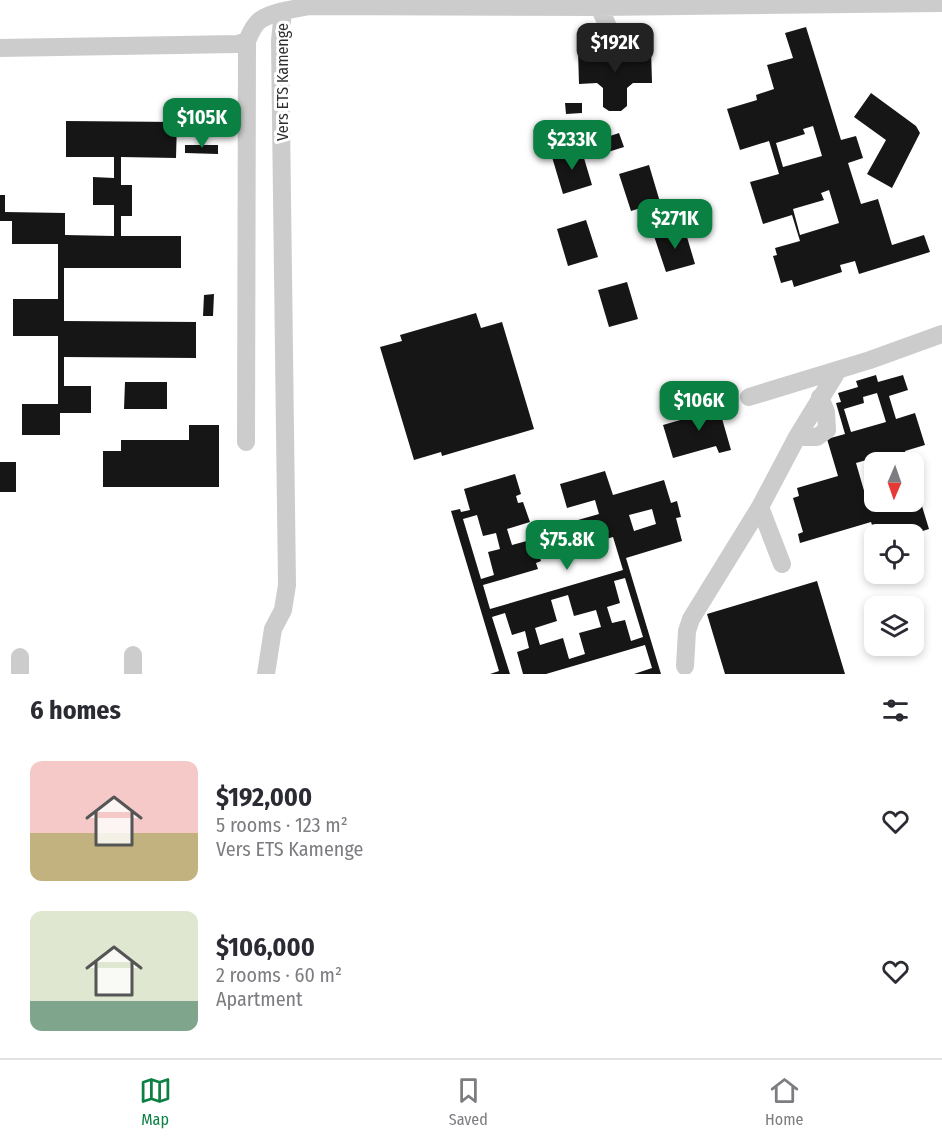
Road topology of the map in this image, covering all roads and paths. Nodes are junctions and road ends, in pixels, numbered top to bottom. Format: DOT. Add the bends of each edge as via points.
graph roads {
  1 [pos="942,3"];
  2 [pos="598,7"];
  3 [pos="283,11"];
  4 [pos="598,39"];
  5 [pos="247,41"];
  6 [pos="0,48"];
  7 [pos="942,334"];
  8 [pos="838,370"];
  9 [pos="749,397"];
  10 [pos="246,442"];
  11 [pos="760,507"];
  12 [pos="782,564"];
  13 [pos="133,655"];
  14 [pos="685,666"];
  15 [pos="133,674"];
  16 [pos="266,674"];
  1 -- 2 [label="street, Vers ETS Kamenge"];
  2 -- 3 [label="street, Vers ETS Kamenge" via="310,6"];
  2 -- 4 [label="street" via="611,33"];
  3 -- 5 [label="street" via="261,18"];
  3 -- 16 [label="street, Vers ETS Kamenge" via="280,41 287,585 283,610 273,629"];
  5 -- 6 [label="street" via="220,46"];
  5 -- 10 [label="street"];
  7 -- 8 [label="street"];
  8 -- 9 [label="street"];
  8 -- 11 [label="street" via="820,397 827,430 817,437 797,436"];
  11 -- 12 [label="street"];
  11 -- 14 [label="street" via="691,619"];
  13 -- 15 [label="street"];
}
